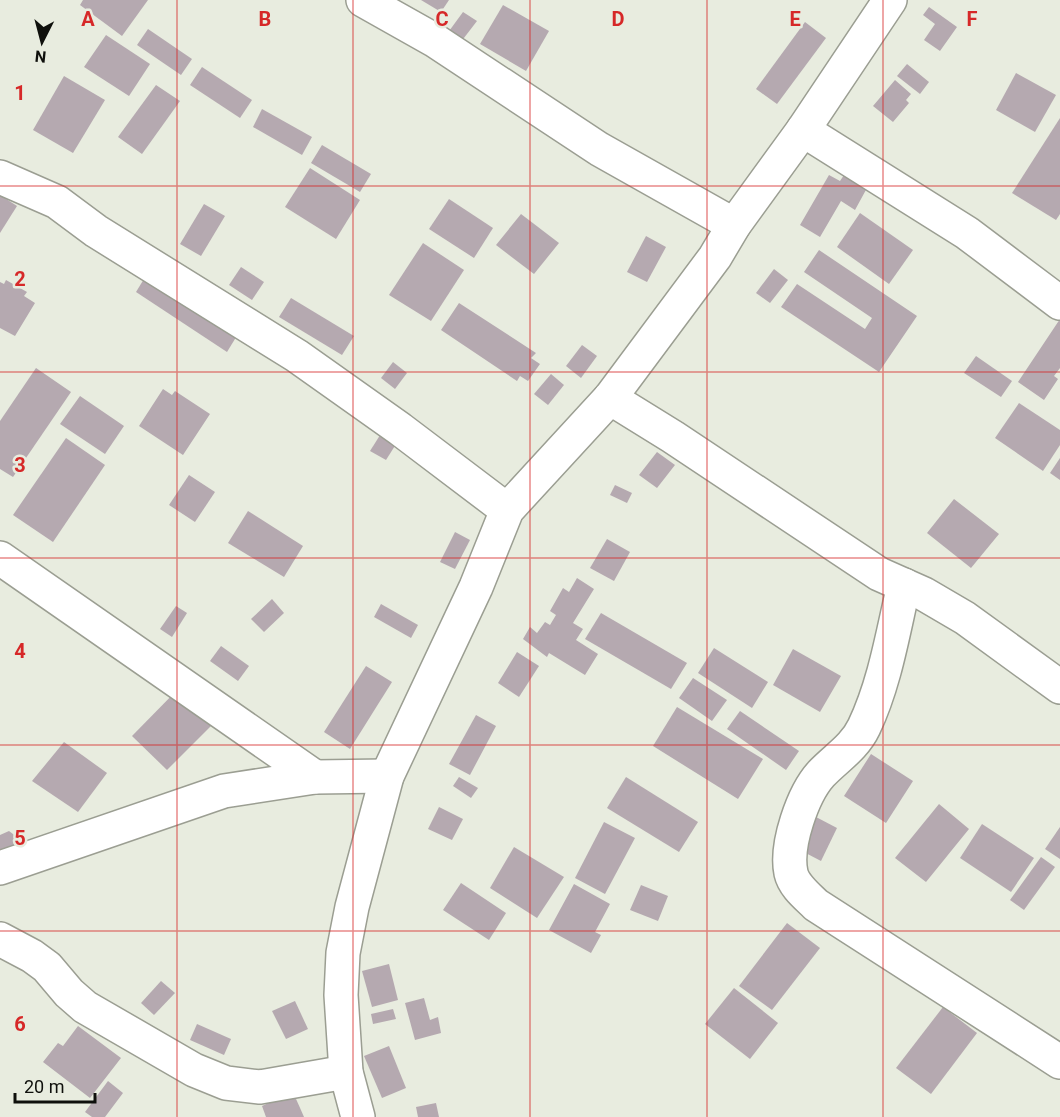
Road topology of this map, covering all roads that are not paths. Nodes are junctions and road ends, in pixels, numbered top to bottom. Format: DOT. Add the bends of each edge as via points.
graph roads {
  1 [pos="363,0"];
  2 [pos="890,0"];
  3 [pos="803,130"];
  4 [pos="0,177"];
  5 [pos="734,225"];
  6 [pos="1060,303"];
  7 [pos="610,399"];
  8 [pos="507,510"];
  9 [pos="0,558"];
  10 [pos="904,585"];
  11 [pos="1060,687"];
  12 [pos="387,776"];
  13 [pos="315,777"];
  14 [pos="0,868"];
  15 [pos="0,939"];
  16 [pos="1060,1062"];
  17 [pos="346,1072"];
  18 [pos="358,1117"];
  1 -- 5 [label="street" via="434,40 599,150"];
  2 -- 3 [label="street"];
  3 -- 5 [label="street"];
  3 -- 6 [label="street" via="967,233"];
  4 -- 8 [label="street" via="57,202 96,231 297,356"];
  5 -- 7 [label="street" via="716,257"];
  7 -- 8 [label="street"];
  7 -- 10 [label="street" via="879,574"];
  8 -- 12 [label="street" via="476,587"];
  9 -- 13 [label="street"];
  10 -- 11 [label="street" via="965,618"];
  10 -- 16 [label="street" via="883,675 865,726 855,743 821,774 806,795 791,845 791,872 797,886 816,905"];
  12 -- 13 [label="street"];
  12 -- 17 [label="street" via="343,953 340,995"];
  13 -- 14 [label="street" via="224,791"];
  15 -- 17 [label="street" via="47,967 85,1007 194,1070 226,1083 260,1087"];
  17 -- 18 [label="street"];
}
